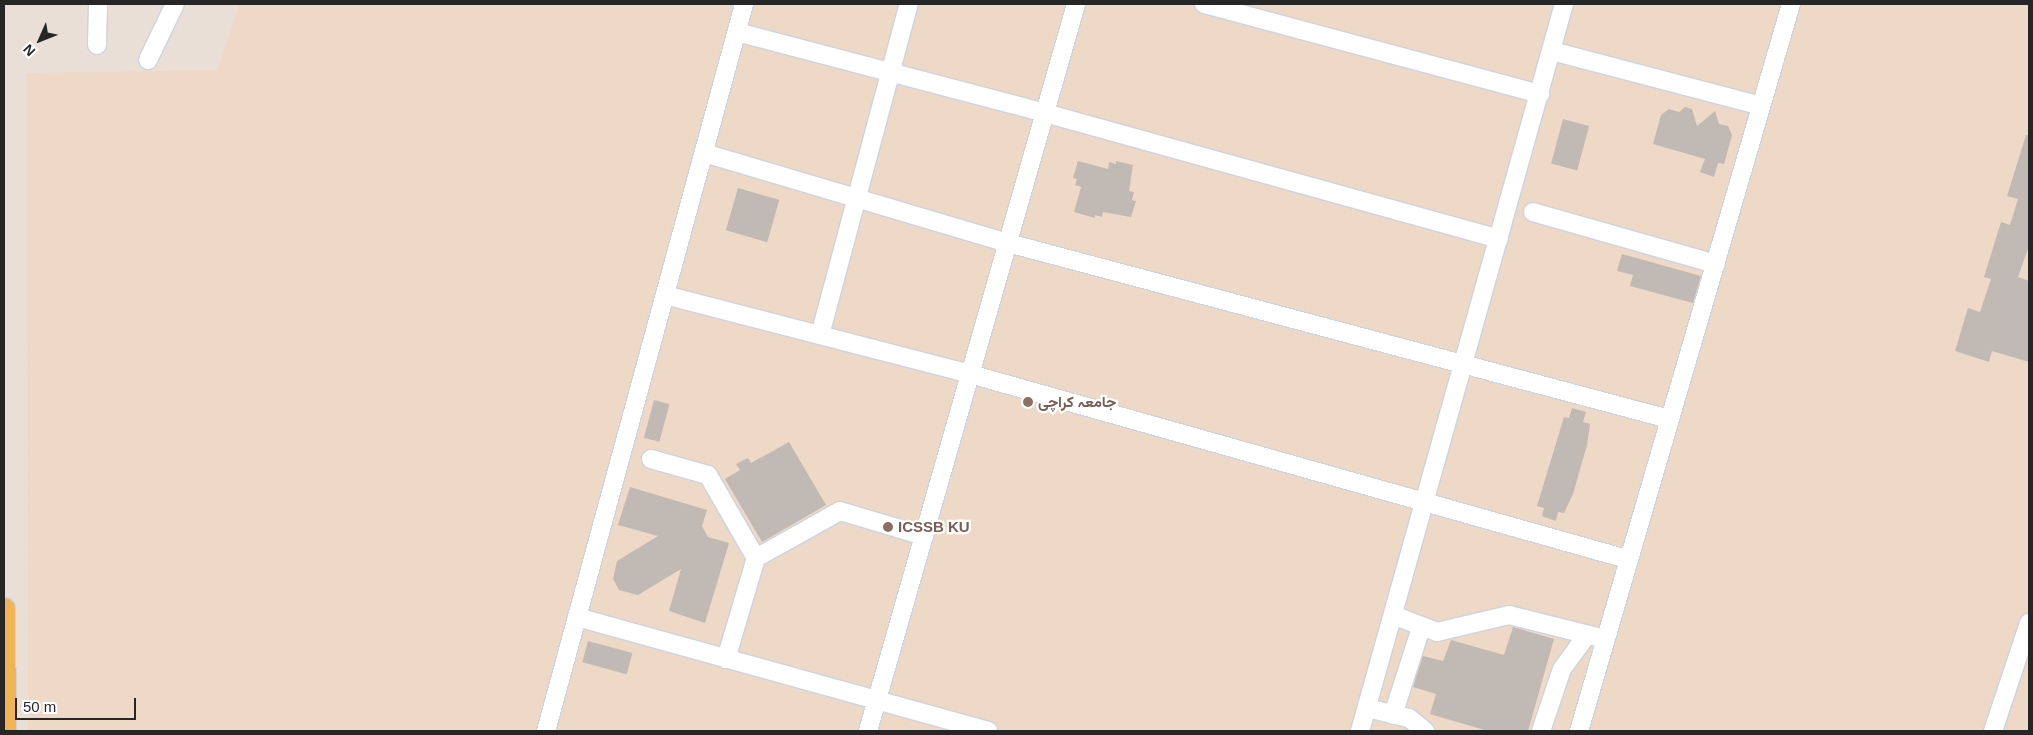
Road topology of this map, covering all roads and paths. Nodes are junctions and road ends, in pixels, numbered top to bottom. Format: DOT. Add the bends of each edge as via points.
graph roads {
  1 [pos="98,4"];
  2 [pos="175,4"];
  3 [pos="744,4"];
  4 [pos="909,4"];
  5 [pos="1076,4"];
  6 [pos="1204,4"];
  7 [pos="1564,4"];
  8 [pos="1790,4"];
  9 [pos="737,32"];
  10 [pos="97,45"];
  11 [pos="1552,51"];
  12 [pos="148,60"];
  13 [pos="889,72"];
  14 [pos="1540,94"];
  15 [pos="1761,106"];
  16 [pos="1045,113"];
  17 [pos="704,153"];
  18 [pos="857,199"];
  19 [pos="1533,212"];
  20 [pos="1499,239"];
  21 [pos="1008,243"];
  22 [pos="1716,264"];
  23 [pos="665,295"];
  24 [pos="820,335"];
  25 [pos="1464,363"];
  26 [pos="970,374"];
  27 [pos="1669,419"];
  28 [pos="650,459"];
  29 [pos="1425,502"];
  30 [pos="924,536"];
  31 [pos="756,558"];
  32 [pos="1627,559"];
  33 [pos="4,609"];
  34 [pos="1393,615"];
  35 [pos="577,617"];
  36 [pos="2029,623"];
  37 [pos="1421,628"];
  38 [pos="1587,635"];
  39 [pos="1605,640"];
  40 [pos="726,660"];
  41 [pos="876,702"];
  42 [pos="1367,708"];
  43 [pos="1393,715"];
  44 [pos="5,731"];
  45 [pos="546,731"];
  46 [pos="868,731"];
  47 [pos="989,731"];
  48 [pos="1360,731"];
  49 [pos="1426,731"];
  50 [pos="1541,731"];
  51 [pos="1579,731"];
  52 [pos="1994,731"];
  1 -- 10 [label="street"];
  2 -- 12 [label="street"];
  3 -- 9 [label="street"];
  4 -- 13 [label="street"];
  5 -- 16 [label="street"];
  6 -- 14 [label="street"];
  7 -- 11 [label="street"];
  8 -- 15 [label="street"];
  9 -- 13 [label="street"];
  9 -- 17 [label="street"];
  11 -- 14 [label="street"];
  11 -- 15 [label="street"];
  13 -- 16 [label="street"];
  13 -- 18 [label="street"];
  14 -- 20 [label="street"];
  15 -- 22 [label="street"];
  16 -- 20 [label="street"];
  16 -- 21 [label="street"];
  17 -- 18 [label="street"];
  17 -- 23 [label="street"];
  18 -- 21 [label="street"];
  18 -- 24 [label="street"];
  19 -- 22 [label="street"];
  20 -- 25 [label="street"];
  21 -- 25 [label="street"];
  21 -- 26 [label="street"];
  22 -- 27 [label="street"];
  23 -- 24 [label="street"];
  23 -- 35 [label="street"];
  24 -- 26 [label="street"];
  25 -- 27 [label="street"];
  25 -- 29 [label="street"];
  26 -- 29 [label="street"];
  26 -- 30 [label="street"];
  27 -- 32 [label="street"];
  28 -- 31 [label="street" via="708,475"];
  29 -- 32 [label="street"];
  29 -- 34 [label="street"];
  30 -- 31 [label="street" via="840,511"];
  30 -- 41 [label="street"];
  31 -- 40 [label="street"];
  32 -- 39 [label="street"];
  33 -- 44 [label="main road"];
  34 -- 37 [label="street"];
  34 -- 42 [label="street"];
  35 -- 40 [label="street"];
  35 -- 45 [label="street"];
  36 -- 52 [label="street"];
  37 -- 38 [label="street" via="1437,632 1509,615"];
  37 -- 43 [label="street"];
  38 -- 39 [label="street"];
  38 -- 50 [label="street" via="1562,670"];
  39 -- 51 [label="street"];
  40 -- 41 [label="street"];
  41 -- 46 [label="street"];
  41 -- 47 [label="street"];
  42 -- 43 [label="street"];
  42 -- 48 [label="street"];
  43 -- 49 [label="street" via="1409,718"];
}
